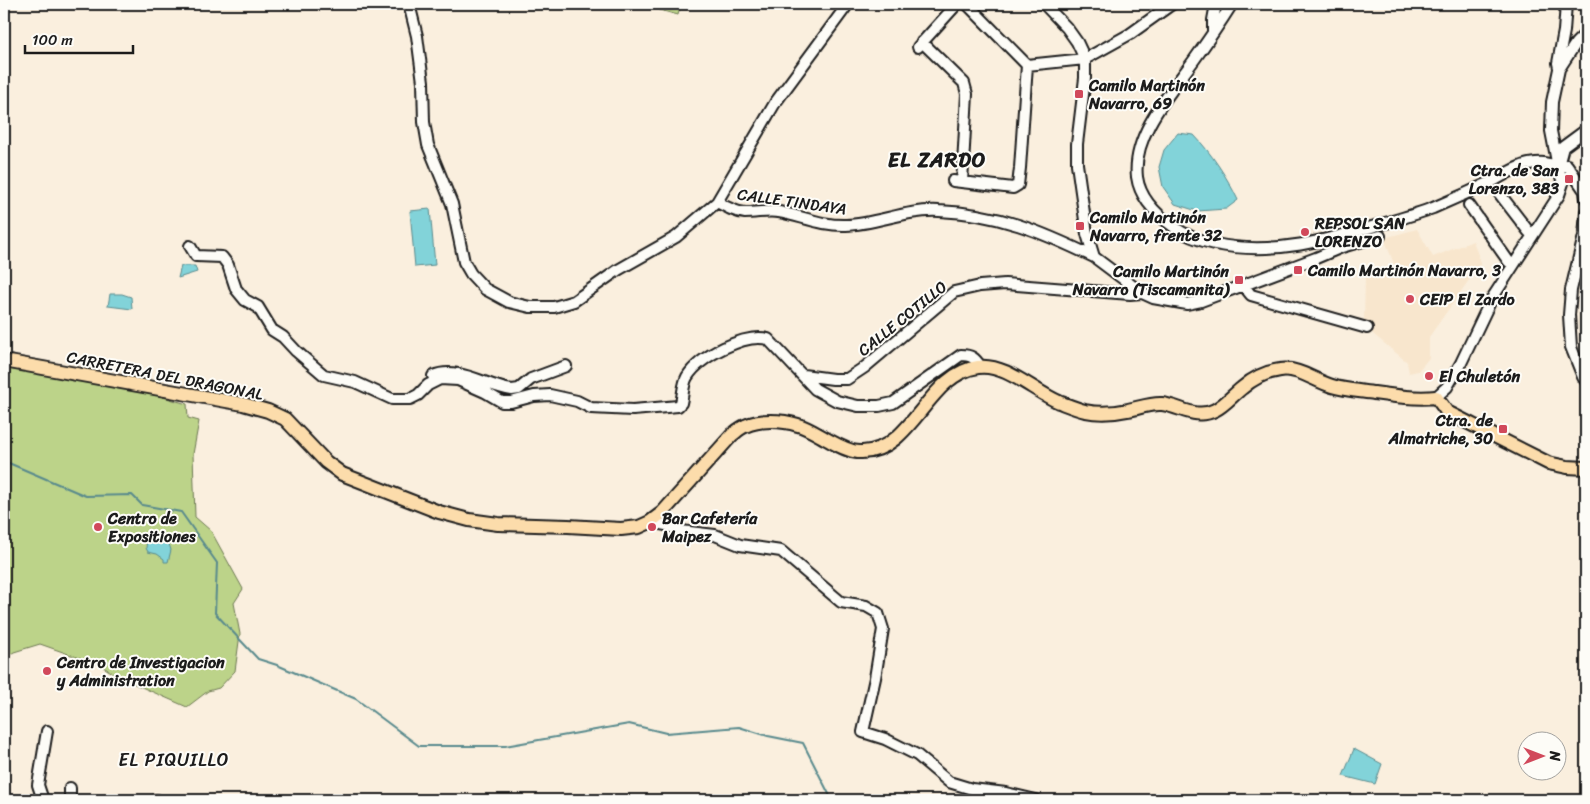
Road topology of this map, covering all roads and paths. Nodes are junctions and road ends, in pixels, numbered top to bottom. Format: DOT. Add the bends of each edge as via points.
graph roads {
  1 [pos="409,4"];
  2 [pos="848,4"];
  3 [pos="957,4"];
  4 [pos="967,4"];
  5 [pos="1044,4"];
  6 [pos="1172,4"];
  7 [pos="1216,4"];
  8 [pos="1232,4"];
  9 [pos="1566,4"];
  10 [pos="1586,33"];
  11 [pos="1212,34"];
  12 [pos="1085,59"];
  13 [pos="1027,65"];
  14 [pos="1559,69"];
  15 [pos="1586,130"];
  16 [pos="1558,167"];
  17 [pos="1499,193"];
  18 [pos="1586,199"];
  19 [pos="717,202"];
  20 [pos="1469,205"];
  21 [pos="1586,212"];
  22 [pos="1528,232"];
  23 [pos="1380,236"];
  24 [pos="1341,242"];
  25 [pos="190,246"];
  26 [pos="1094,257"];
  27 [pos="1509,262"];
  28 [pos="1243,285"];
  29 [pos="1142,293"];
  30 [pos="1367,328"];
  31 [pos="4,360"];
  32 [pos="566,366"];
  33 [pos="980,366"];
  34 [pos="803,375"];
  35 [pos="1586,380"];
  36 [pos="428,385"];
  37 [pos="1436,397"];
  38 [pos="1586,468"];
  39 [pos="650,522"];
  40 [pos="47,730"];
  41 [pos="70,788"];
  42 [pos="43,800"];
  43 [pos="70,800"];
  44 [pos="1036,800"];
  1 -- 19 [label="street" via="417,36 428,146 452,204 464,262 485,289 509,302 530,307 554,307 574,300 676,237"];
  2 -- 19 [label="street" via="775,103"];
  3 -- 13 [label="street" via="919,45 964,83 967,94 958,182 1013,188 1018,185"];
  4 -- 13 [label="street"];
  5 -- 12 [label="street" via="1067,28"];
  6 -- 12 [label="street" via="1130,34"];
  7 -- 11 [label="street"];
  8 -- 11 [label="street"];
  9 -- 14 [label="street"];
  10 -- 14 [label="street"];
  11 -- 24 [label="street" via="1158,110 1143,138 1137,160 1137,177 1143,196 1158,216 1180,232 1203,241 1226,246 1276,248"];
  12 -- 13 [label="street"];
  12 -- 26 [label="street" via="1086,78 1076,144 1087,234"];
  14 -- 16 [label="street" via="1552,102 1551,131"];
  15 -- 16 [label="street" via="1562,147"];
  16 -- 18 [label="street" via="1567,165 1585,191"];
  16 -- 24 [label="street" via="1542,162 1526,164 1431,209"];
  16 -- 37 [label="street" via="1563,183 1560,195 1491,300 1447,387"];
  17 -- 22 [label="street"];
  19 -- 26 [label="street, CALLE TINDAYA" via="745,213 775,211 831,224 861,223 926,211 998,218 1045,233"];
  20 -- 27 [label="street"];
  21 -- 35 [label="street" via="1569,314 1571,347"];
  23 -- 24 [label="street"];
  24 -- 28 [label="street" via="1316,258"];
  25 -- 36 [label="street" via="196,256 222,257 236,289 258,307 272,330 324,375 355,382 392,399 410,399"];
  26 -- 29 [label="street, CALLE TINDAYA"];
  28 -- 29 [label="street" via="1187,304"];
  28 -- 30 [label="street" via="1251,295"];
  29 -- 34 [label="street, CALLE COTILLO" via="1005,284 954,292 865,368 847,379"];
  31 -- 39 [label="main road, CARRETERA DEL DRAGONAL" via="268,411 285,419 342,474 462,518 498,524 621,529"];
  32 -- 36 [label="street" via="512,390 452,372 431,377"];
  33 -- 34 [label="street" via="976,358 961,355 893,403 879,406 837,401 815,389"];
  33 -- 37 [label="main road" via="1014,376 1059,402 1085,411 1108,413 1160,404 1204,414 1215,410 1262,375 1282,369 1344,389 1418,399"];
  33 -- 39 [label="main road, CARRETERA DEL DRAGONAL" via="968,368 943,385 893,442 877,451 860,452 839,446 799,425 778,421 744,426"];
  34 -- 36 [label="street" via="768,339 758,337 736,342 704,360 686,378 678,406 633,410 591,408 550,395 502,402 458,380 440,379"];
  37 -- 38 [label="main road" via="1447,412 1548,463"];
  39 -- 44 [label="street" via="781,552 840,602 866,606 878,613 883,629 863,732 917,755 949,782"];
  40 -- 42 [label="street" via="38,785"];
  41 -- 43 [label="street"];
}
